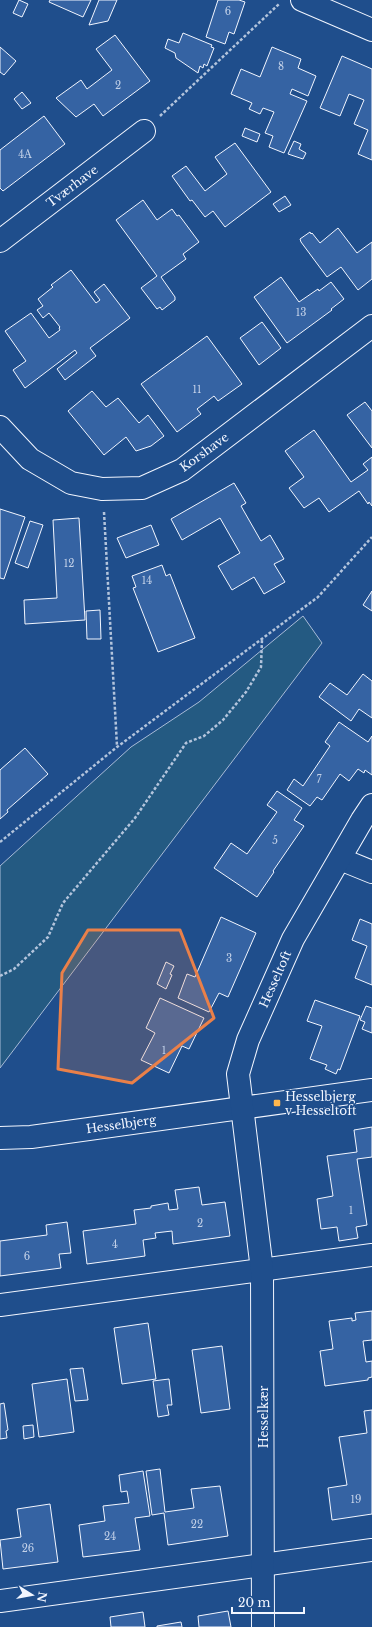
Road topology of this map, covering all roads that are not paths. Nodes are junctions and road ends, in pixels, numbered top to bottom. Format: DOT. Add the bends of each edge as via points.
graph roads {
  1 [pos="302,0"];
  2 [pos="372,30"];
  3 [pos="144,131"];
  4 [pos="0,241"];
  5 [pos="372,326"];
  6 [pos="0,427"];
  7 [pos="372,805"];
  8 [pos="340,859"];
  9 [pos="372,872"];
  10 [pos="372,1090"];
  11 [pos="242,1107"];
  12 [pos="0,1138"];
  13 [pos="372,1255"];
  14 [pos="262,1270"];
  15 [pos="0,1305"];
  16 [pos="372,1550"];
  17 [pos="264,1565"];
  18 [pos="0,1601"];
  19 [pos="263,1627"];
  1 -- 2 [label="street"];
  3 -- 4 [label="street, Tværhave"];
  5 -- 6 [label="street, Korshave" via="182,470 142,488 102,489 71,483 30,459"];
  7 -- 8 [label="street, Hesseltoft"];
  8 -- 9 [label="street"];
  8 -- 11 [label="street, Hesseltoft" via="293,939 248,1040 238,1074"];
  10 -- 11 [label="street, Hesselbjerg"];
  11 -- 12 [label="street, Hesselbjerg" via="31,1137"];
  11 -- 14 [label="street, Hesselkær"];
  13 -- 14 [label="street"];
  14 -- 15 [label="street"];
  14 -- 17 [label="street, Hesselkær"];
  16 -- 17 [label="street"];
  17 -- 18 [label="street"];
  17 -- 19 [label="street, Hesselkær"];
}
